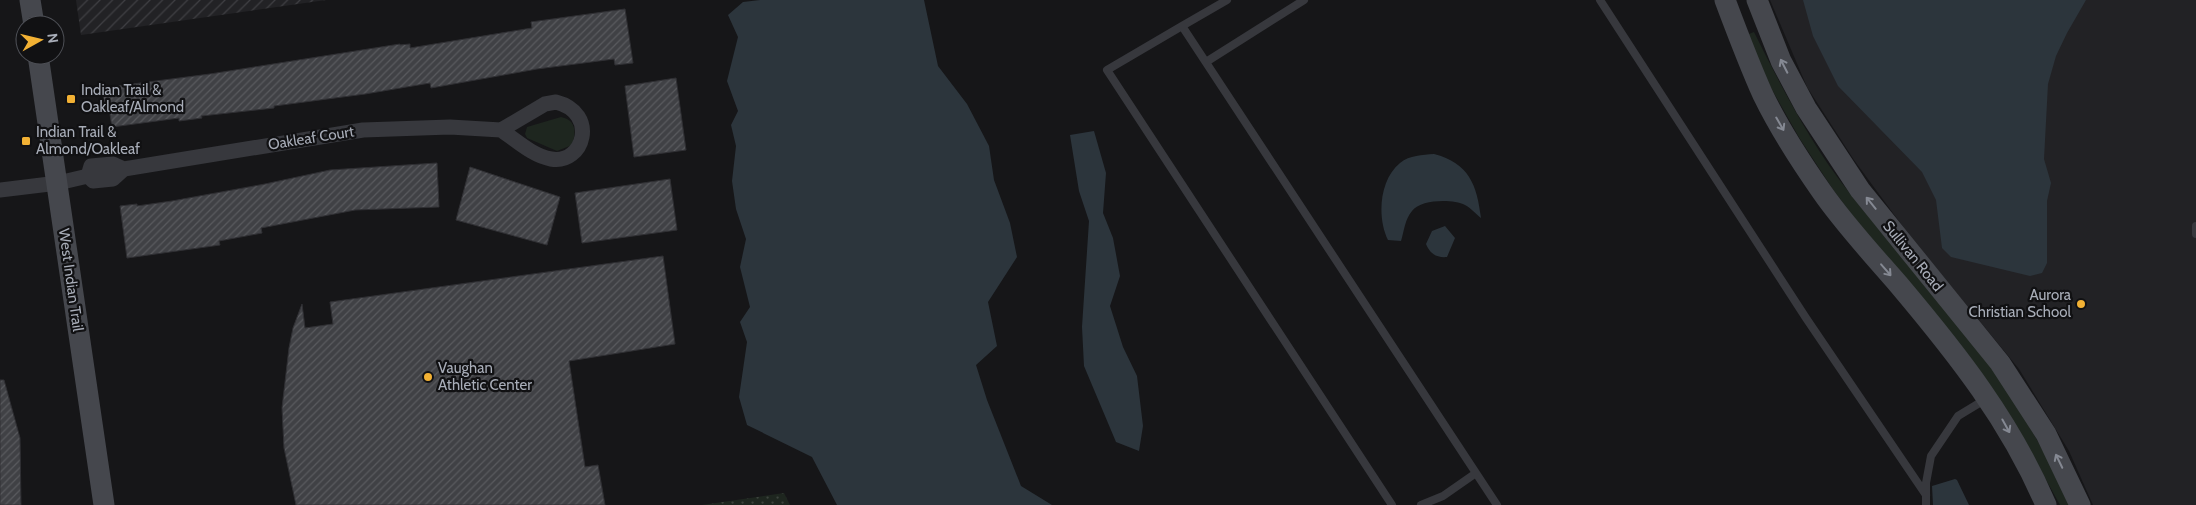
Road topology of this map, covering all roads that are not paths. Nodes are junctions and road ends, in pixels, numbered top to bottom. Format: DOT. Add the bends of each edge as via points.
graph roads {
  1 [pos="30,0"];
  2 [pos="1227,0"];
  3 [pos="1304,0"];
  4 [pos="1600,0"];
  5 [pos="1725,0"];
  6 [pos="1757,0"];
  7 [pos="32,15"];
  8 [pos="1182,26"];
  9 [pos="1206,62"];
  10 [pos="40,65"];
  11 [pos="501,130"];
  12 [pos="58,183"];
  13 [pos="0,190"];
  14 [pos="2196,226"];
  15 [pos="2196,234"];
  16 [pos="1988,398"];
  17 [pos="1476,473"];
  18 [pos="1926,495"];
  19 [pos="104,505"];
  20 [pos="1392,505"];
  21 [pos="1421,505"];
  22 [pos="1497,505"];
  23 [pos="1926,505"];
  24 [pos="2046,505"];
  25 [pos="2080,505"];
  1 -- 7 [label="street"];
  2 -- 8 [label="lane"];
  3 -- 9 [label="lane"];
  4 -- 18 [label="lane" via="1806,318"];
  5 -- 16 [label="street, Sullivan Road, one-way" via="1764,97 1823,193"];
  25 -- 6 [label="street, Sullivan Road, one-way" via="2046,434 2000,362 1860,190 1806,108 1781,61"];
  8 -- 9 [label="lane"];
  8 -- 20 [label="lane" via="1107,70"];
  9 -- 17 [label="lane"];
  10 -- 12 [label="street, West Indian Trail"];
  11 -- 11 [label="street, Oakleaf Court" via="545,104 556,102 576,112 582,121 583,132 574,153 552,160"];
  11 -- 12 [label="street, Oakleaf Court" via="450,127 363,130 124,168 113,179 93,181 88,176"];
  12 -- 13 [label="street, Oakleaf Court"];
  12 -- 19 [label="street, West Indian Trail"];
  14 -- 15 [label="lane"];
  16 -- 18 [label="lane" via="1958,416 1945,433 1931,456"];
  16 -- 24 [label="street, Sullivan Road, one-way" via="2002,418"];
  17 -- 21 [label="lane" via="1443,496"];
  17 -- 22 [label="lane"];
  18 -- 23 [label="lane"];
}
